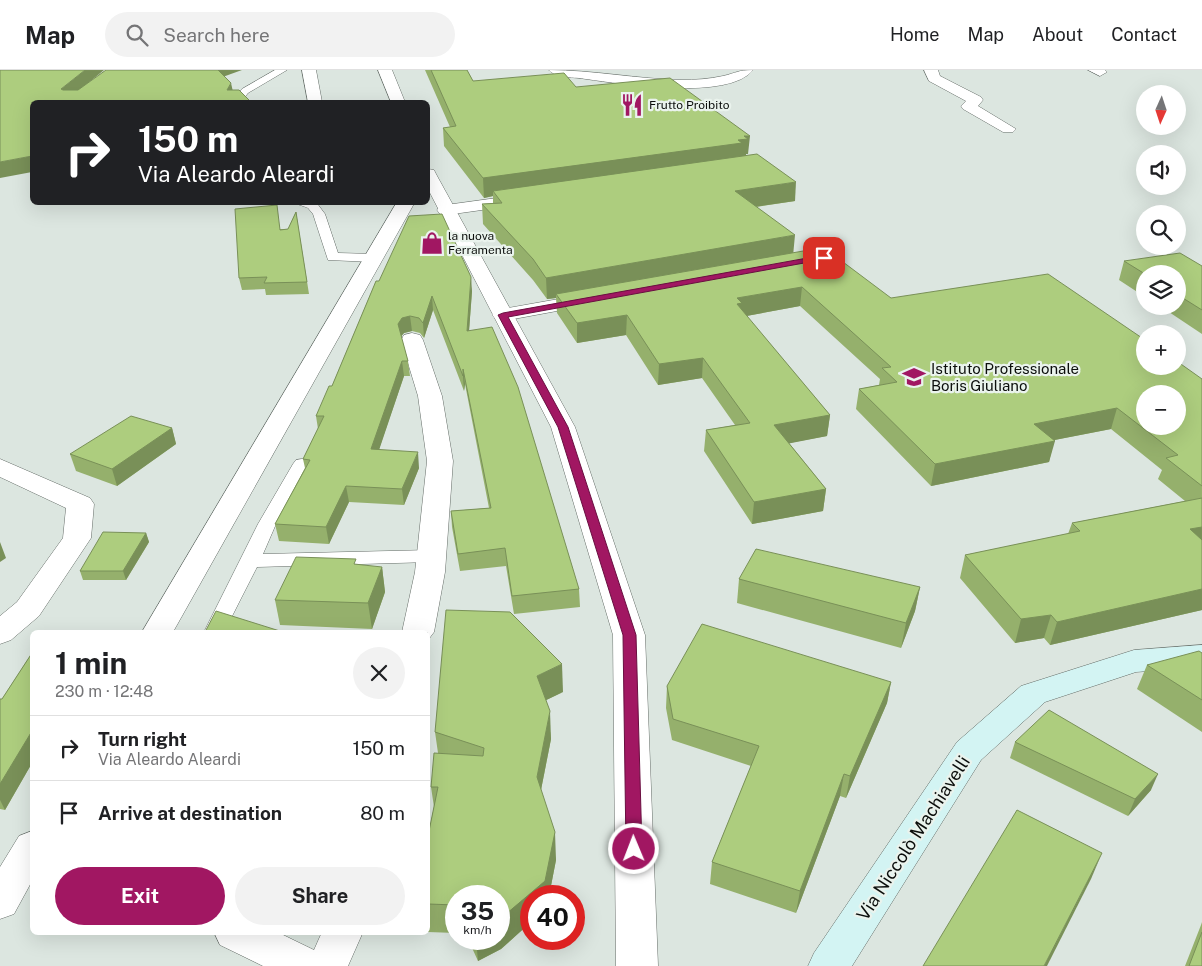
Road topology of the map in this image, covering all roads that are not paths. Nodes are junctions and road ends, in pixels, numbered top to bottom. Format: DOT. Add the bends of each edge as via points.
graph roads {
  1 [pos="282,70"];
  2 [pos="309,70"];
  3 [pos="385,70"];
  4 [pos="556,70"];
  5 [pos="746,70"];
  6 [pos="932,70"];
  7 [pos="238,100"];
  8 [pos="315,100"];
  9 [pos="397,100"];
  10 [pos="1008,129"];
  11 [pos="430,182"];
  12 [pos="534,198"];
  13 [pos="312,205"];
  14 [pos="404,205"];
  15 [pos="446,210"];
  16 [pos="374,258"];
  17 [pos="610,296"];
  18 [pos="503,315"];
  19 [pos="412,340"];
  20 [pos="302,464"];
  21 [pos="0,467"];
  22 [pos="431,556"];
  23 [pos="250,562"];
  24 [pos="158,630"];
  25 [pos="215,630"];
  26 [pos="418,630"];
  27 [pos="0,632"];
  28 [pos="1202,656"];
  29 [pos="240,935"];
  30 [pos="342,935"];
  31 [pos="305,966"];
  32 [pos="327,966"];
  33 [pos="637,966"];
  34 [pos="829,966"];
  1 -- 7 [label="lane" via="245,91"];
  2 -- 8 [label="street"];
  3 -- 9 [label="street"];
  4 -- 5 [label="street" via="654,84 710,82 735,77"];
  6 -- 10 [label="street" via="934,78 976,100 968,106"];
  11 -- 15 [label="street"];
  12 -- 15 [label="street"];
  13 -- 16 [label="lane" via="319,214 333,257"];
  14 -- 16 [label="street"];
  15 -- 18 [label="street"];
  16 -- 24 [label="street"];
  17 -- 18 [label="street"];
  18 -- 33 [label="street" via="563,427 629,635"];
  19 -- 22 [label="street" via="430,396 440,461"];
  20 -- 23 [label="lane" via="267,524"];
  21 -- 27 [label="street" via="80,504 77,538 28,609"];
  22 -- 23 [label="lane"];
  22 -- 26 [label="street"];
  23 -- 25 [label="lane"];
  28 -- 34 [label="main road, Via Niccolò Machiavelli" via="1134,662 1033,694 969,751"];
  29 -- 31 [label="street"];
  30 -- 32 [label="street"];
}
